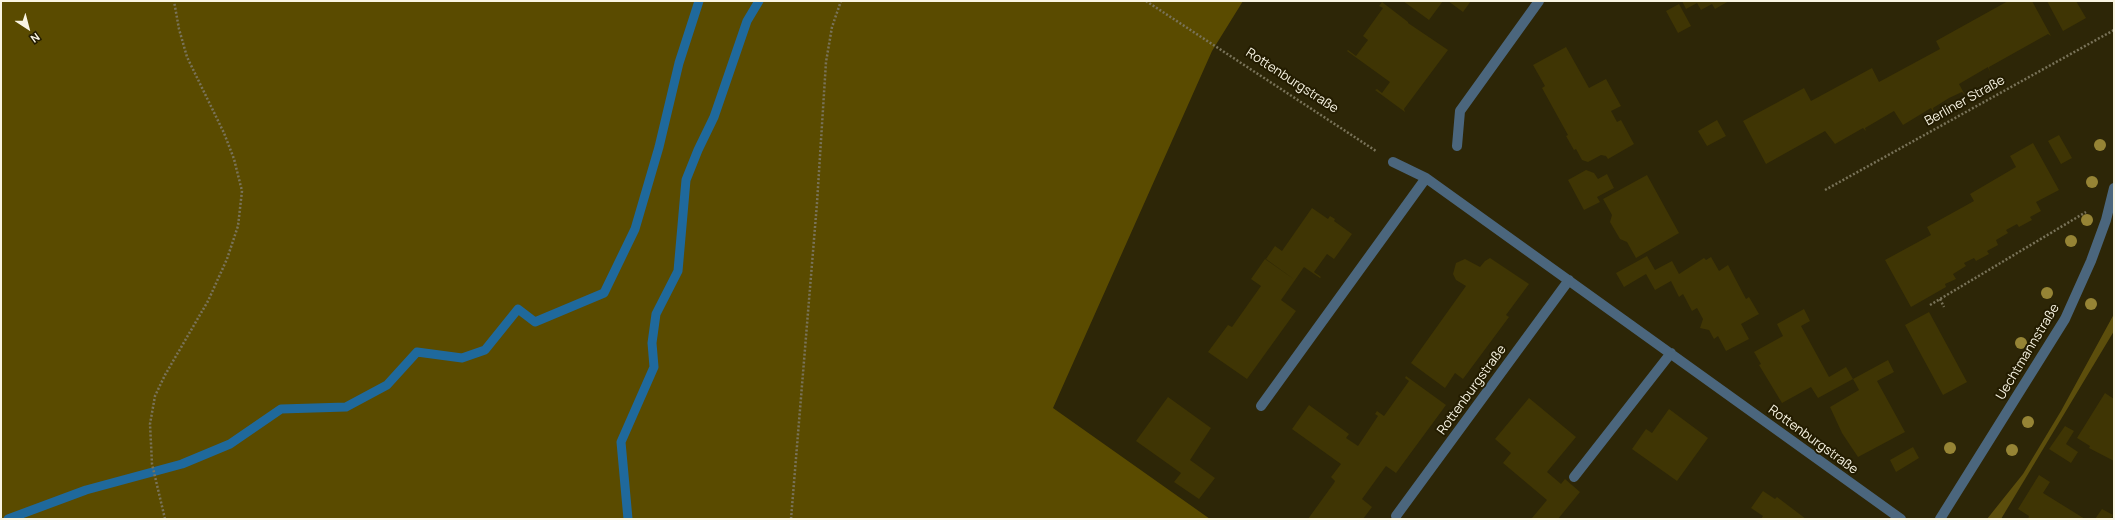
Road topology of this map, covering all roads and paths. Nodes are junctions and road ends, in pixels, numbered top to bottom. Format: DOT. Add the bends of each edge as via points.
graph roads {
  1 [pos="174,1"];
  2 [pos="841,1"];
  3 [pos="1146,1"];
  4 [pos="1539,1"];
  5 [pos="2114,30"];
  6 [pos="1457,146"];
  7 [pos="1393,162"];
  8 [pos="1426,178"];
  9 [pos="1825,190"];
  10 [pos="2113,192"];
  11 [pos="1569,280"];
  12 [pos="1940,299"];
  13 [pos="1930,305"];
  14 [pos="1944,307"];
  15 [pos="1671,353"];
  16 [pos="1261,406"];
  17 [pos="1574,477"];
  18 [pos="1396,516"];
  19 [pos="165,519"];
  20 [pos="791,519"];
  21 [pos="1901,519"];
  22 [pos="1940,519"];
  1 -- 19 [label="path" via="187,57 224,132 242,191 238,226 227,259 205,308 155,396 150,424 152,464"];
  2 -- 20 [label="path" via="832,27 826,62"];
  3 -- 7 [label="path, Rottenburgstraße"];
  4 -- 6 [label="street" via="1460,111"];
  5 -- 9 [label="path, Berliner Straße"];
  7 -- 8 [label="street, Rottenburgstraße"];
  8 -- 11 [label="street, Rottenburgstraße"];
  8 -- 16 [label="street"];
  10 -- 12 [label="path"];
  10 -- 22 [label="street, Uechtmannstraße" via="2091,262 2065,319"];
  11 -- 15 [label="street, Rottenburgstraße"];
  11 -- 18 [label="street, Rottenburgstraße"];
  12 -- 13 [label="path"];
  12 -- 14 [label="path"];
  15 -- 17 [label="street"];
  15 -- 21 [label="street, Rottenburgstraße"];
}
